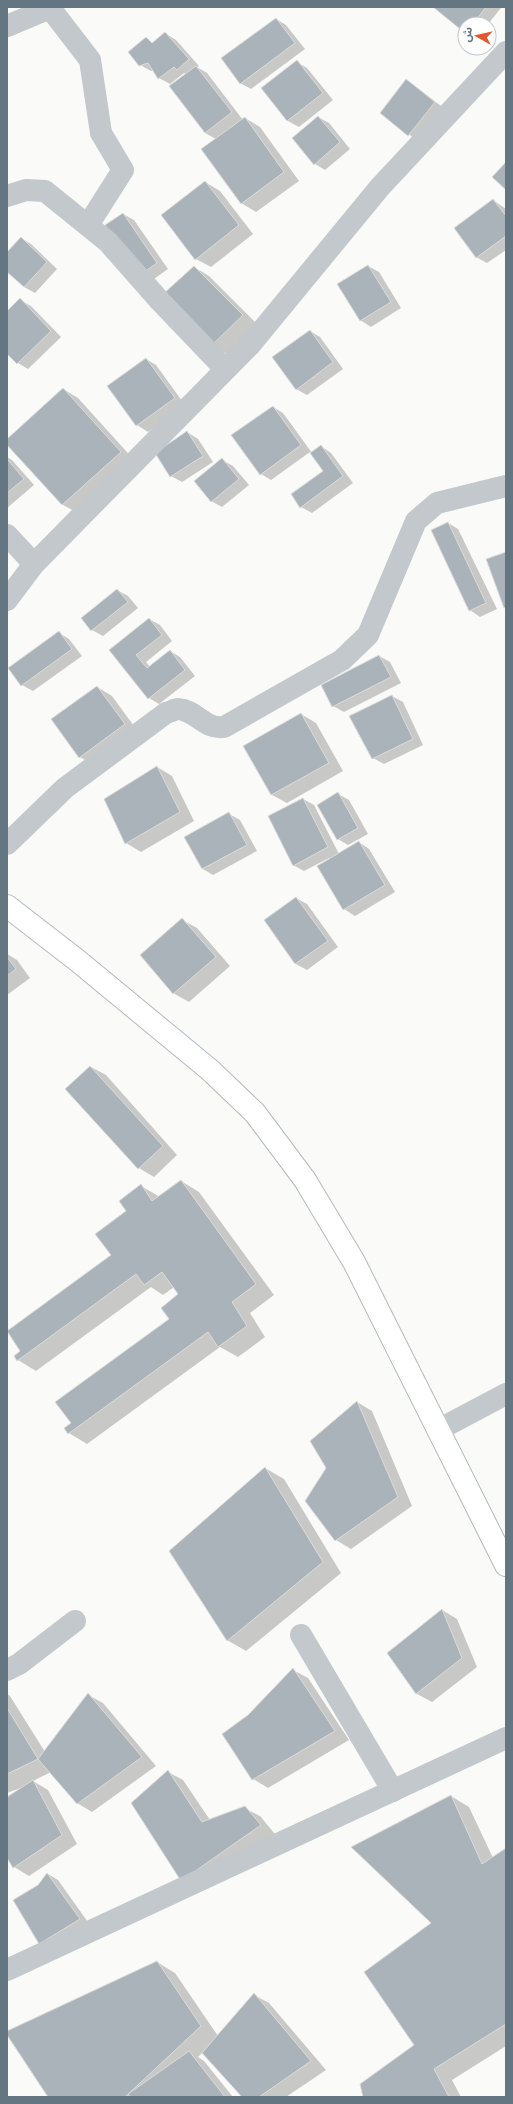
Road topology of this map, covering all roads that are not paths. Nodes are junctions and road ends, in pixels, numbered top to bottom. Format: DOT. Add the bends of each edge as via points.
graph roads {
  1 [pos="7,26"];
  2 [pos="506,52"];
  3 [pos="7,196"];
  4 [pos="88,225"];
  5 [pos="225,369"];
  6 [pos="506,486"];
  7 [pos="7,535"];
  8 [pos="34,564"];
  9 [pos="7,600"];
  10 [pos="7,844"];
  11 [pos="7,906"];
  12 [pos="506,1394"];
  13 [pos="438,1430"];
  14 [pos="506,1565"];
  15 [pos="75,1622"];
  16 [pos="301,1635"];
  17 [pos="7,1670"];
  18 [pos="506,1738"];
  19 [pos="393,1791"];
  20 [pos="7,1970"];
  1 -- 4 [label="street" via="50,8 90,60 101,133 123,170"];
  2 -- 5 [label="street" via="380,187 250,346"];
  3 -- 4 [label="street" via="26,190 45,191"];
  4 -- 5 [label="street" via="108,242"];
  5 -- 8 [label="street"];
  6 -- 10 [label="street" via="437,503 416,521 368,635 342,660 224,727 213,728 188,712 178,709 166,713 65,788"];
  7 -- 8 [label="street"];
  8 -- 9 [label="street"];
  11 -- 13 [label="street" via="204,1065 255,1112 305,1180 354,1262"];
  12 -- 13 [label="street"];
  13 -- 14 [label="street"];
  15 -- 17 [label="street"];
  16 -- 19 [label="street"];
  18 -- 19 [label="street"];
  19 -- 20 [label="street"];
}
